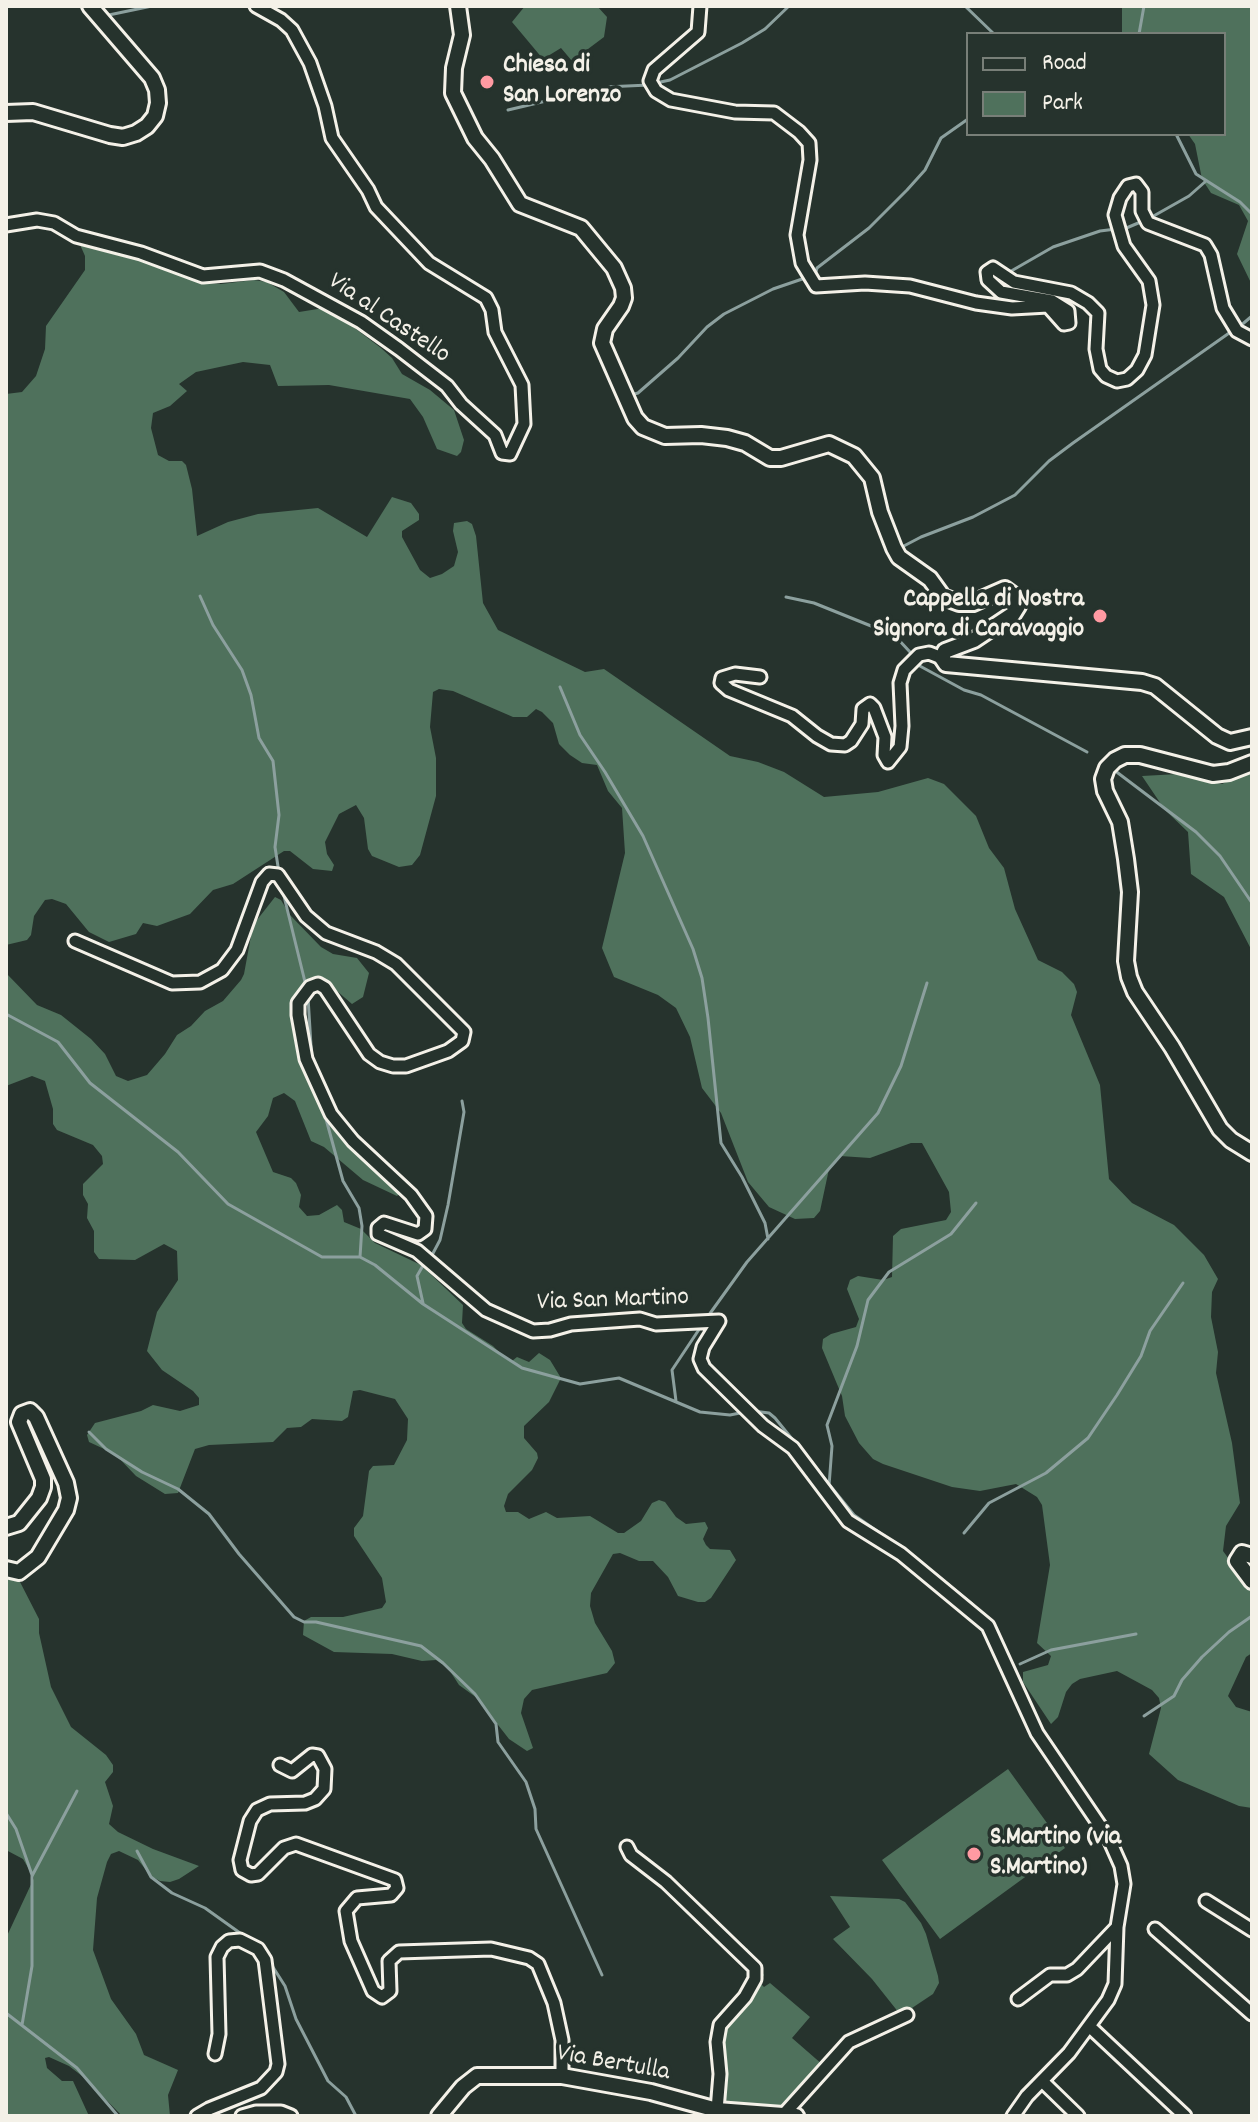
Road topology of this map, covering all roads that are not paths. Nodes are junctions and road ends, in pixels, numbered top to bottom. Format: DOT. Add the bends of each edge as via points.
graph roads {
  1 [pos="90,6"];
  2 [pos="256,6"];
  3 [pos="458,6"];
  4 [pos="700,6"];
  5 [pos="6,113"];
  6 [pos="6,225"];
  7 [pos="1252,339"];
  8 [pos="942,658"];
  9 [pos="760,677"];
  10 [pos="1252,737"];
  11 [pos="1252,763"];
  12 [pos="75,941"];
  13 [pos="1252,1153"];
  14 [pos="6,1527"];
  15 [pos="1252,1556"];
  16 [pos="6,1569"];
  17 [pos="1252,1581"];
  18 [pos="280,1765"];
  19 [pos="627,1847"];
  20 [pos="1206,1901"];
  21 [pos="1117,1927"];
  22 [pos="1155,1929"];
  23 [pos="1252,1930"];
  24 [pos="1018,1999"];
  25 [pos="1252,2014"];
  26 [pos="907,2015"];
  27 [pos="1089,2026"];
  28 [pos="215,2054"];
  29 [pos="562,2076"];
  30 [pos="1042,2081"];
  31 [pos="717,2110"];
  32 [pos="790,2115"];
  33 [pos="197,2116"];
  34 [pos="242,2116"];
  35 [pos="291,2116"];
  36 [pos="439,2116"];
  37 [pos="1013,2116"];
  38 [pos="1078,2116"];
  39 [pos="1185,2116"];
  1 -- 5 [label="street" via="152,78 157,90 155,116 123,137 33,112"];
  2 -- 6 [label="street, Via al Castello" via="292,30 310,63 332,138 376,207 429,263 486,298 495,332 522,385 524,424 510,454 502,453 495,435 447,386 399,349 284,280 260,271 203,276 76,236 54,223"];
  3 -- 8 [label="street" via="462,35 453,93 475,138 520,204 581,228 604,253 623,288 621,306 602,343 635,418 665,436 727,438 770,458 821,444 847,450 872,478 899,557 930,579 943,597 973,603 1001,590 1014,593 1018,606 1013,614 974,640 945,651"];
  4 -- 7 [label="street" via="698,32 654,70 650,81 671,100 774,113 809,143 797,235 802,263 816,286 910,286 976,303 1048,306 1069,323 1068,311 1052,301 1001,292 988,280 993,268 1014,282 1071,293 1088,303 1098,313 1097,362 1106,376 1127,379 1145,355 1153,305 1149,281 1117,231 1120,198 1136,184 1148,223 1205,245 1223,308 1237,331"];
  8 -- 9 [label="street" via="919,655 904,670 900,747 888,762 885,737 870,704 851,741 831,744 792,716 721,683 735,674"];
  8 -- 10 [label="street" via="948,665 1142,682 1155,686 1217,736 1230,742"];
  11 -- 13 [label="street" via="1213,774 1125,755 1107,768 1103,779 1120,822 1126,859 1129,977 1220,1129"];
  12 -- 21 [label="street, Via San Martino" via="172,983 200,982 222,970 237,950 269,874 278,875 295,904 326,933 396,964 464,1032 462,1041 448,1051 393,1066 369,1054 325,988 310,987 298,1003 306,1059 331,1114 426,1216 427,1225 418,1234 384,1223 378,1234 417,1251 486,1310 533,1331 640,1319 656,1324 719,1321 703,1347 704,1368 793,1448 848,1521 901,1554 988,1626 1037,1733 1095,1816 1121,1866 1124,1884"];
  14 -- 16 [label="street" via="19,1523 43,1487 19,1422 30,1411 69,1498 38,1557 19,1572"];
  15 -- 17 [label="street" via="1242,1553 1237,1561"];
  18 -- 29 [label="street" via="292,1771 318,1756 325,1769 324,1789 305,1803 270,1804 257,1810 240,1860 242,1870 258,1874 284,1848 296,1844 395,1880 391,1895 357,1898 346,1911 351,1941 378,1996 390,1991 389,1961 399,1952 491,1949 529,1958 538,1964 554,2003"];
  19 -- 31 [label="street" via="755,1968 745,1997 720,2025"];
  20 -- 23 [label="street"];
  21 -- 24 [label="street" via="1077,1969 1050,1975"];
  21 -- 27 [label="street, Via San Martino" via="1115,1984"];
  22 -- 25 [label="street"];
  26 -- 32 [label="street" via="849,2042"];
  27 -- 30 [label="street, Via San Martino"];
  27 -- 39 [label="street"];
  28 -- 33 [label="street" via="217,1957 229,1941 240,1940 258,1949 265,1960 278,2064 261,2088"];
  29 -- 31 [label="street, Via Bertulla"];
  29 -- 36 [label="street, Via Bertulla" via="477,2076"];
  30 -- 37 [label="street, Via San Martino"];
  30 -- 38 [label="street"];
  31 -- 32 [label="street, Via Bertulla"];
  34 -- 35 [label="street"];
}
